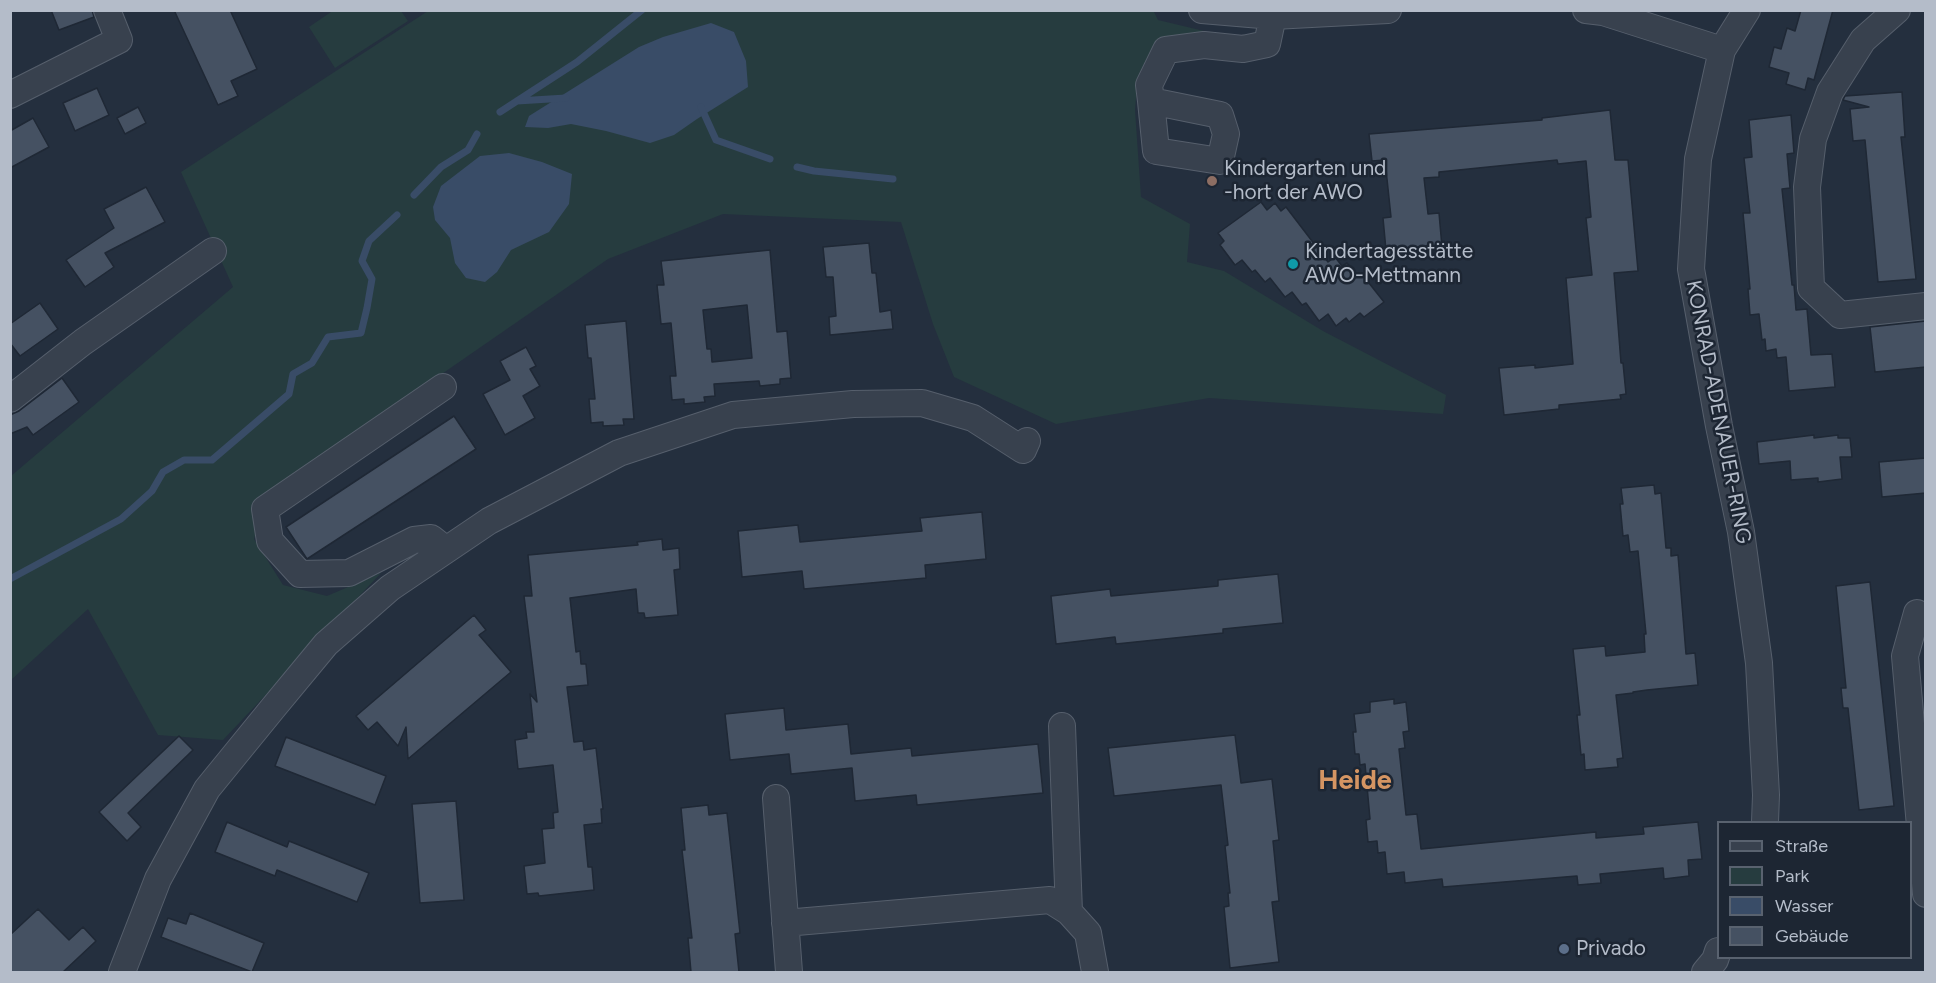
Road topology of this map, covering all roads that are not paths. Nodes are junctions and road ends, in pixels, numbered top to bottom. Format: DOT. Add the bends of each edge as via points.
graph roads {
  1 [pos="107,10"];
  2 [pos="1202,10"];
  3 [pos="1388,10"];
  4 [pos="1586,10"];
  5 [pos="1747,10"];
  6 [pos="1897,10"];
  7 [pos="1274,16"];
  8 [pos="1722,50"];
  9 [pos="10,95"];
  10 [pos="1150,101"];
  11 [pos="213,251"];
  12 [pos="1926,306"];
  13 [pos="443,387"];
  14 [pos="10,399"];
  15 [pos="1027,441"];
  16 [pos="445,549"];
  17 [pos="1917,613"];
  18 [pos="1062,726"];
  19 [pos="776,798"];
  20 [pos="1765,821"];
  21 [pos="1919,836"];
  22 [pos="1926,894"];
  23 [pos="1069,912"];
  24 [pos="784,923"];
  25 [pos="1717,956"];
  26 [pos="122,972"];
  27 [pos="789,972"];
  28 [pos="1095,972"];
  29 [pos="1705,972"];
  1 -- 9 [label="street" via="119,40"];
  2 -- 7 [label="street"];
  3 -- 7 [label="street"];
  4 -- 8 [label="street"];
  5 -- 8 [label="street, KONRAD-ADENAUER-RING"];
  6 -- 12 [label="street" via="1863,40 1830,92 1813,139 1807,187 1811,288 1840,315"];
  7 -- 10 [label="street" via="1267,44 1243,49 1204,45 1166,50 1149,85"];
  8 -- 20 [label="street, KONRAD-ADENAUER-RING" via="1698,159 1691,269 1741,532 1759,663"];
  11 -- 14 [label="street" via="83,342"];
  13 -- 16 [label="street" via="265,509 270,541 300,574 349,573 414,540 431,538"];
  15 -- 16 [label="street" via="1023,450 973,418 922,403 853,404 733,415 619,453 489,521"];
  16 -- 26 [label="street" via="390,588 326,644 207,789 158,879"];
  17 -- 21 [label="street" via="1905,656"];
  18 -- 23 [label="street"];
  19 -- 24 [label="street"];
  21 -- 22 [label="street"];
  23 -- 24 [label="street" via="1050,900"];
  23 -- 28 [label="street" via="1088,933"];
  24 -- 27 [label="street"];
  25 -- 29 [label="street"];
}
